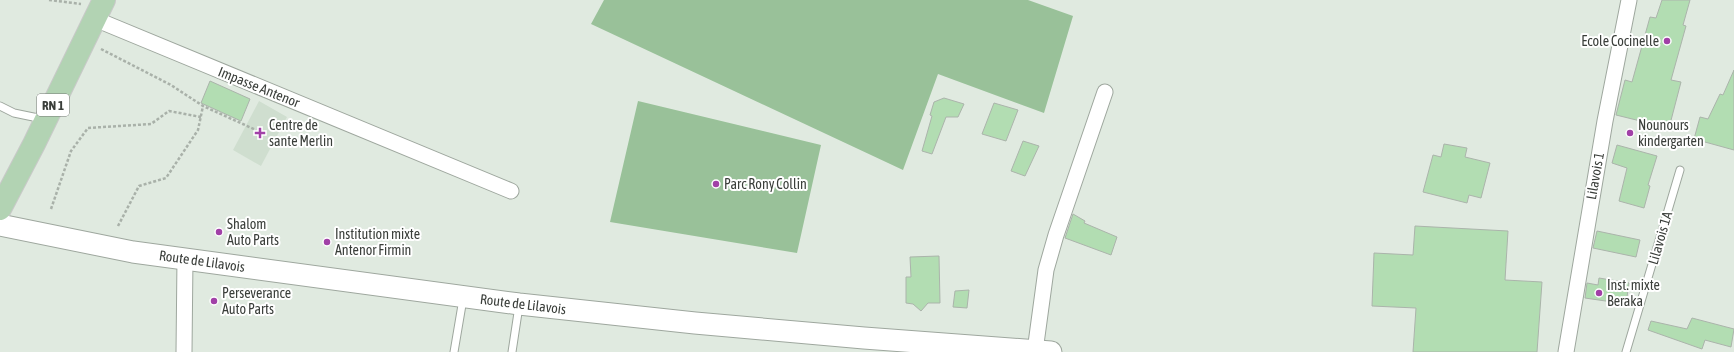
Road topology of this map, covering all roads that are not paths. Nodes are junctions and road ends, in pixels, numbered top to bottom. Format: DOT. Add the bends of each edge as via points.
graph roads {
  1 [pos="1629,0"];
  2 [pos="100,9"];
  3 [pos="1105,92"];
  4 [pos="0,106"];
  5 [pos="46,120"];
  6 [pos="1680,170"];
  7 [pos="511,191"];
  8 [pos="0,209"];
  9 [pos="0,225"];
  10 [pos="185,258"];
  11 [pos="463,297"];
  12 [pos="519,304"];
  13 [pos="863,345"];
  14 [pos="1043,351"];
  15 [pos="184,352"];
  16 [pos="454,352"];
  17 [pos="512,352"];
  18 [pos="1566,352"];
  19 [pos="1626,352"];
  1 -- 18 [label="street, Lilavois 1" via="1605,121"];
  2 -- 5 [label="main road, RN 1"];
  2 -- 7 [label="street, Impasse Antenor"];
  3 -- 14 [label="street" via="1046,270"];
  4 -- 5 [label="lane" via="14,113"];
  5 -- 8 [label="main road, RN 1"];
  6 -- 19 [label="lane, Lilavois 1A"];
  9 -- 10 [label="main road, Route de Lilavois" via="126,250"];
  10 -- 11 [label="main road, Route de Lilavois"];
  10 -- 15 [label="street"];
  11 -- 12 [label="main road, Route de Lilavois"];
  11 -- 16 [label="lane"];
  12 -- 13 [label="main road, Route de Lilavois"];
  12 -- 17 [label="lane"];
  13 -- 14 [label="main road, Route de Lilavois"];
}
